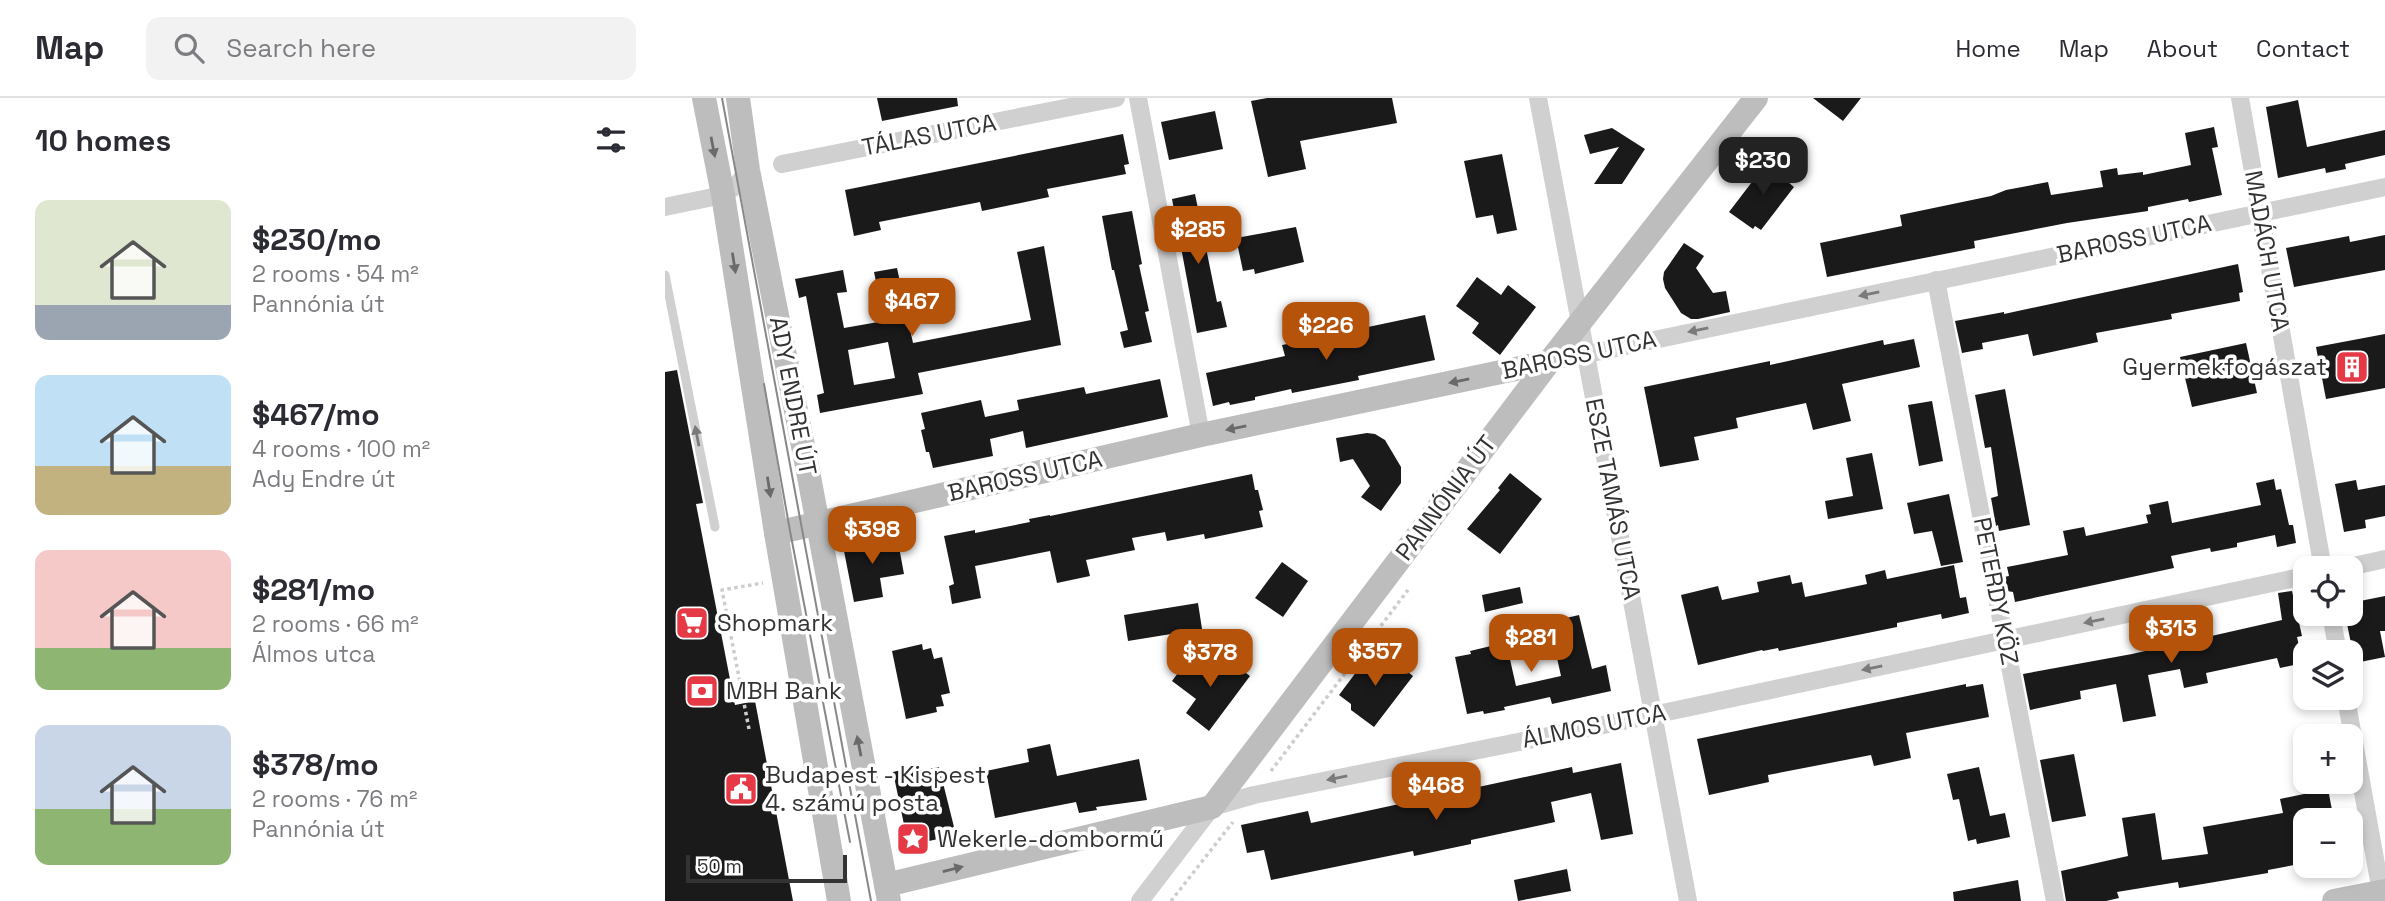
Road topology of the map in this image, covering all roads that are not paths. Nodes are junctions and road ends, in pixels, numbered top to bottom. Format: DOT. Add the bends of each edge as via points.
graph roads {
  1 [pos="704,98"];
  2 [pos="738,98"];
  3 [pos="1117,98"];
  4 [pos="1138,98"];
  5 [pos="1538,98"];
  6 [pos="1756,98"];
  7 [pos="2240,98"];
  8 [pos="782,164"];
  9 [pos="748,170"];
  10 [pos="2385,187"];
  11 [pos="723,195"];
  12 [pos="665,207"];
  13 [pos="757,210"];
  14 [pos="2260,213"];
  15 [pos="665,275"];
  16 [pos="1936,281"];
  17 [pos="1579,324"];
  18 [pos="1586,354"];
  19 [pos="1549,362"];
  20 [pos="1201,435"];
  21 [pos="817,525"];
  22 [pos="715,527"];
  23 [pos="776,533"];
  24 [pos="2321,556"];
  25 [pos="2385,559"];
  26 [pos="2363,564"];
  27 [pos="2293,579"];
  28 [pos="2005,640"];
  29 [pos="2348,710"];
  30 [pos="1653,715"];
  31 [pos="1212,807"];
  32 [pos="2383,891"];
  33 [pos="888,893"];
  34 [pos="839,901"];
  35 [pos="1140,901"];
  36 [pos="1688,901"];
  37 [pos="2055,901"];
  38 [pos="2334,901"];
  1 -- 11 [label="street, ADY ENDRE ÚT, one-way"];
  2 -- 9 [label="street, ADY ENDRE ÚT"];
  3 -- 8 [label="street, TÁLAS UTCA"];
  4 -- 20 [label="street"];
  5 -- 17 [label="street, ESZE TAMÁS UTCA"];
  6 -- 17 [label="street, PANNÓNIA ÚT"];
  7 -- 14 [label="street, MADÁCH UTCA"];
  9 -- 11 [label="street"];
  9 -- 13 [label="street, ADY ENDRE ÚT"];
  10 -- 14 [label="street, BAROSS UTCA"];
  11 -- 12 [label="street"];
  11 -- 13 [label="street"];
  11 -- 23 [label="street, ADY ENDRE ÚT, one-way"];
  13 -- 21 [label="street, ADY ENDRE ÚT"];
  14 -- 16 [label="street, BAROSS UTCA"];
  14 -- 24 [label="street, MADÁCH UTCA"];
  22 -- 15 [label="lane, one-way"];
  16 -- 18 [label="street, BAROSS UTCA, one-way"];
  16 -- 28 [label="street, PETERDY KÖZ"];
  17 -- 18 [label="street, ESZE TAMÁS UTCA"];
  17 -- 19 [label="street, PANNÓNIA ÚT"];
  18 -- 19 [label="street, BAROSS UTCA"];
  18 -- 30 [label="street, ESZE TAMÁS UTCA"];
  19 -- 20 [label="street, BAROSS UTCA, one-way"];
  19 -- 31 [label="street, PANNÓNIA ÚT"];
  20 -- 21 [label="street, BAROSS UTCA"];
  21 -- 23 [label="street, BAROSS UTCA"];
  33 -- 21 [label="street, ADY ENDRE ÚT, one-way"];
  23 -- 34 [label="street, ADY ENDRE ÚT"];
  25 -- 26 [label="street"];
  27 -- 28 [label="street, ÁLMOS UTCA, one-way"];
  28 -- 30 [label="street, ÁLMOS UTCA, one-way"];
  28 -- 37 [label="street, PETERDY KÖZ"];
  29 -- 32 [label="street"];
  30 -- 31 [label="street, ÁLMOS UTCA, one-way"];
  30 -- 36 [label="street, ESZE TAMÁS UTCA"];
  33 -- 31 [label="street, ÁLMOS UTCA, one-way"];
  31 -- 35 [label="street, PANNÓNIA ÚT"];
  32 -- 38 [label="street"];
}
